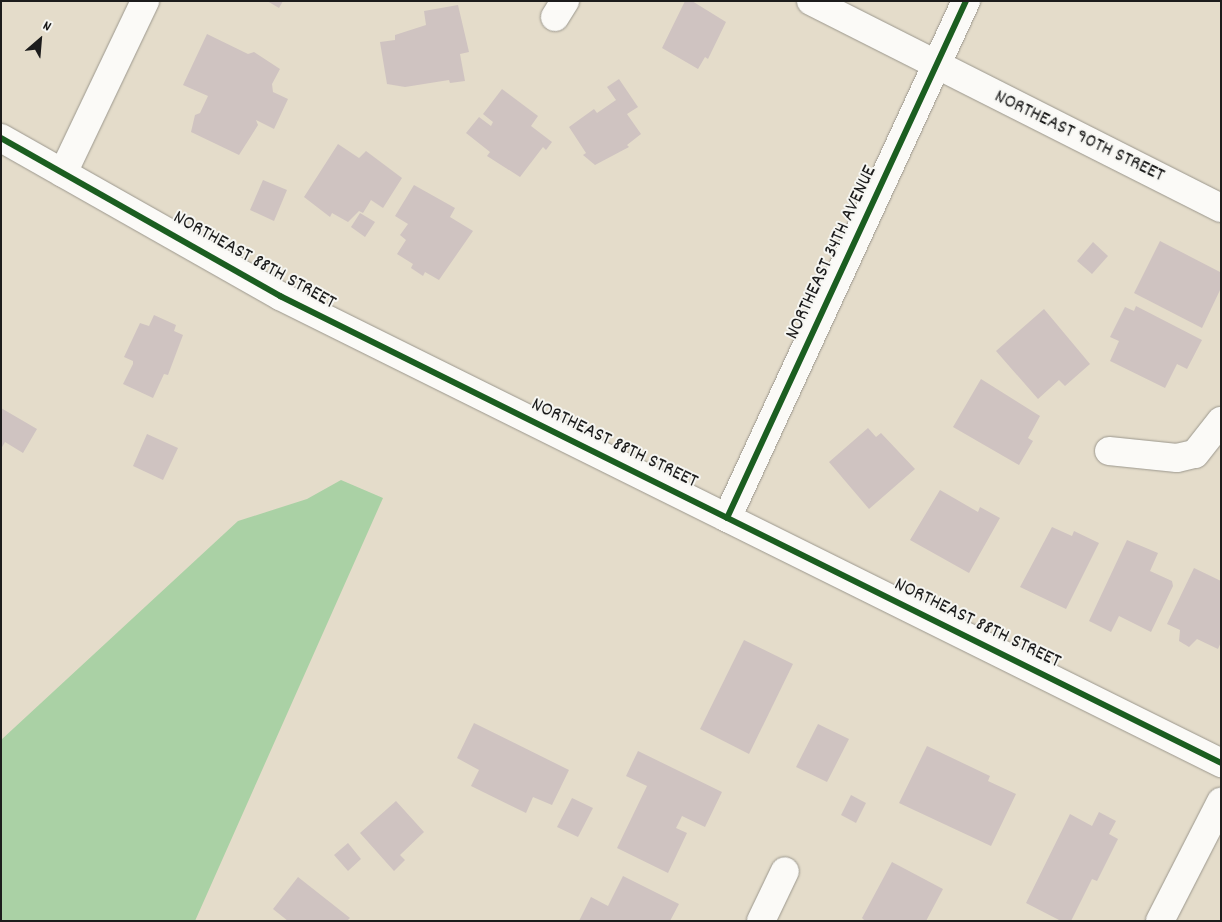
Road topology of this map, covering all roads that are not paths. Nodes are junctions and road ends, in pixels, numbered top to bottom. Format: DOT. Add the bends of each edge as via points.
graph roads {
  1 [pos="145,1"];
  2 [pos="811,1"];
  3 [pos="966,1"];
  4 [pos="936,67"];
  5 [pos="1,138"];
  6 [pos="63,173"];
  7 [pos="1221,208"];
  8 [pos="1221,421"];
  9 [pos="1109,452"];
  10 [pos="726,518"];
  11 [pos="1221,764"];
  12 [pos="1221,802"];
  13 [pos="786,871"];
  14 [pos="761,921"];
  15 [pos="1160,921"];
  1 -- 6 [label="street"];
  2 -- 4 [label="street, NORTHEAST 90TH STREET"];
  3 -- 4 [label="street, NORTHEAST 34TH AVENUE"];
  4 -- 7 [label="street, NORTHEAST 90TH STREET"];
  4 -- 10 [label="street, NORTHEAST 34TH AVENUE"];
  5 -- 6 [label="street, NORTHEAST 88TH STREET"];
  6 -- 10 [label="street, NORTHEAST 88TH STREET" via="280,296"];
  8 -- 9 [label="street" via="1196,454 1177,458"];
  10 -- 11 [label="street, NORTHEAST 88TH STREET"];
  12 -- 15 [label="street"];
  13 -- 14 [label="street"];
}
